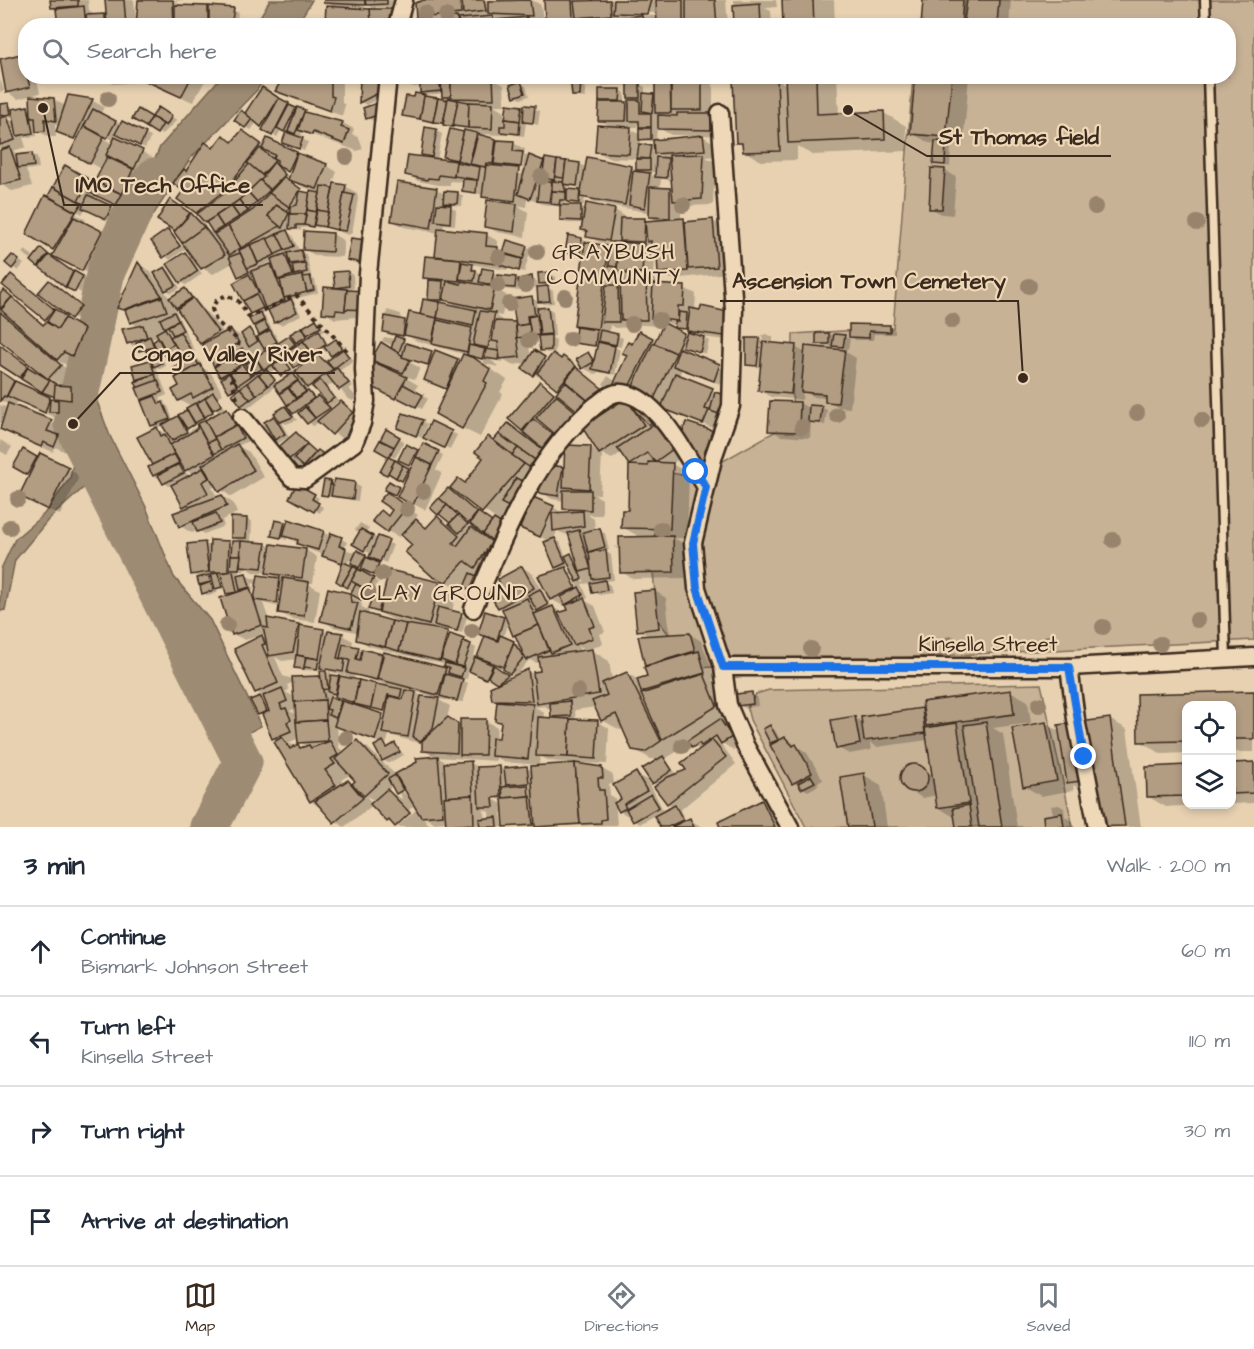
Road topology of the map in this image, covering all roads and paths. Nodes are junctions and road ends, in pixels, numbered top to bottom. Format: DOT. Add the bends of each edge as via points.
graph roads {
  1 [pos="404,0"];
  2 [pos="1205,0"];
  3 [pos="399,18"];
  4 [pos="1206,18"];
  5 [pos="387,84"];
  6 [pos="1208,84"];
  7 [pos="720,113"];
  8 [pos="364,369"];
  9 [pos="242,417"];
  10 [pos="706,487"];
  11 [pos="473,609"];
  12 [pos="1254,657"];
  13 [pos="1226,658"];
  14 [pos="723,667"];
  15 [pos="1069,667"];
  16 [pos="790,827"];
  17 [pos="1097,827"];
  1 -- 3 [label="street"];
  2 -- 4 [label="lane"];
  5 -- 8 [label="street" via="368,274"];
  6 -- 13 [label="lane"];
  7 -- 10 [label="street" via="734,310 731,406"];
  8 -- 9 [label="street" via="366,401 354,443 305,478 292,478"];
  8 -- 9 [label="path" via="296,296 249,317 238,301 226,295 212,309 216,321 239,341 232,381"];
  10 -- 11 [label="street" via="661,417 634,397 613,394 558,441 531,486"];
  10 -- 14 [label="street" via="693,543 697,588"];
  12 -- 13 [label="street, Kinsella Street"];
  13 -- 15 [label="street, Kinsella Street"];
  14 -- 15 [label="street, Kinsella Street"];
  14 -- 16 [label="street" via="728,705"];
  15 -- 17 [label="street"];
}
